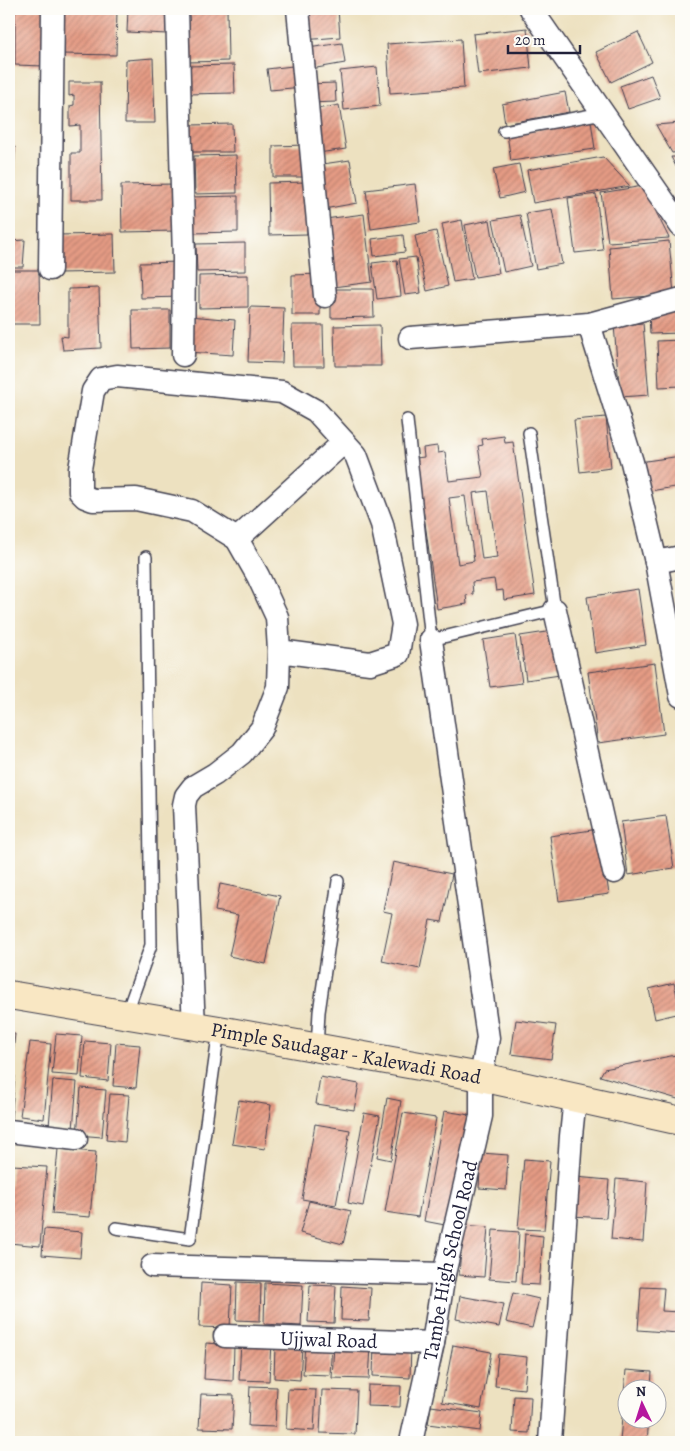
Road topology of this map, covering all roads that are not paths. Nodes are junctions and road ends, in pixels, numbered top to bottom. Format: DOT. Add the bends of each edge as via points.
graph roads {
  1 [pos="53,9"];
  2 [pos="177,9"];
  3 [pos="298,9"];
  4 [pos="531,9"];
  5 [pos="604,113"];
  6 [pos="504,131"];
  7 [pos="681,226"];
  8 [pos="50,269"];
  9 [pos="325,296"];
  10 [pos="681,299"];
  11 [pos="589,324"];
  12 [pos="410,338"];
  13 [pos="183,355"];
  14 [pos="407,420"];
  15 [pos="529,433"];
  16 [pos="344,442"];
  17 [pos="237,538"];
  18 [pos="146,557"];
  19 [pos="681,558"];
  20 [pos="656,562"];
  21 [pos="555,610"];
  22 [pos="431,640"];
  23 [pos="279,652"];
  24 [pos="681,696"];
  25 [pos="614,872"];
  26 [pos="338,881"];
  27 [pos="9,995"];
  28 [pos="126,1015"];
  29 [pos="206,1029"];
  30 [pos="318,1048"];
  31 [pos="481,1077"];
  32 [pos="575,1098"];
  33 [pos="681,1121"];
  34 [pos="9,1131"];
  35 [pos="76,1139"];
  36 [pos="116,1228"];
  37 [pos="152,1266"];
  38 [pos="444,1274"];
  39 [pos="225,1336"];
  40 [pos="433,1343"];
  41 [pos="411,1442"];
  42 [pos="550,1442"];
  1 -- 8 [label="street"];
  2 -- 13 [label="street" via="184,259"];
  3 -- 9 [label="street"];
  4 -- 5 [label="street"];
  5 -- 6 [label="lane"];
  5 -- 7 [label="street"];
  10 -- 11 [label="street"];
  11 -- 12 [label="street"];
  11 -- 20 [label="street" via="632,462"];
  14 -- 22 [label="lane"];
  15 -- 21 [label="lane"];
  16 -- 17 [label="street"];
  16 -- 17 [label="street" via="316,411 282,392 117,376 101,379 93,391 80,469 80,492 93,500 136,499 192,511"];
  16 -- 23 [label="street" via="356,455 382,524 403,624 398,654 370,663"];
  17 -- 23 [label="street" via="277,617"];
  18 -- 28 [label="lane" via="151,945"];
  19 -- 20 [label="street"];
  20 -- 24 [label="street"];
  21 -- 22 [label="lane"];
  21 -- 25 [label="street"];
  22 -- 31 [label="street, Tambe High School Road" via="488,1038"];
  23 -- 29 [label="street" via="278,687 262,728 242,753 193,788 184,805"];
  26 -- 30 [label="lane" via="319,1012"];
  27 -- 28 [label="main road, Pimple Saudagar - Kalewadi Road"];
  28 -- 29 [label="main road, Pimple Saudagar - Kalewadi Road"];
  29 -- 30 [label="main road, Pimple Saudagar - Kalewadi Road"];
  29 -- 36 [label="lane" via="190,1239"];
  30 -- 31 [label="main road, Pimple Saudagar - Kalewadi Road"];
  31 -- 32 [label="main road, Pimple Saudagar - Kalewadi Road"];
  31 -- 38 [label="street, Tambe High School Road" via="481,1116"];
  32 -- 33 [label="main road, Pimple Saudagar - Kalewadi Road"];
  32 -- 42 [label="street"];
  34 -- 35 [label="street"];
  37 -- 38 [label="street"];
  38 -- 40 [label="street, Tambe High School Road"];
  39 -- 40 [label="street, Ujjwal Road"];
  40 -- 41 [label="street, Tambe High School Road"];
}
